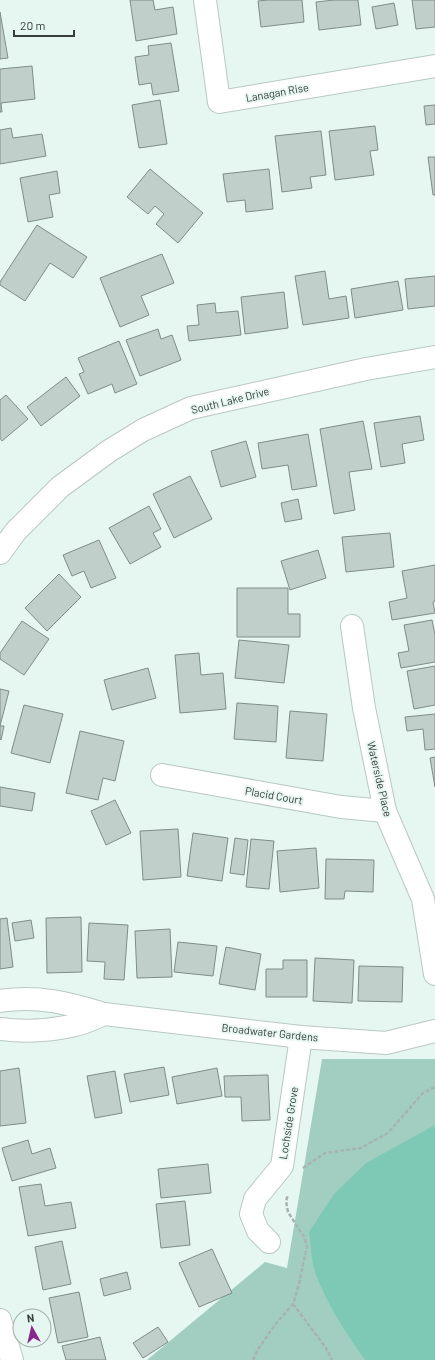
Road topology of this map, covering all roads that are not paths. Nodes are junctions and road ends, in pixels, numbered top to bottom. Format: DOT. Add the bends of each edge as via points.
graph roads {
  1 [pos="205,0"];
  2 [pos="435,66"];
  3 [pos="435,358"];
  4 [pos="0,553"];
  5 [pos="352,626"];
  6 [pos="162,775"];
  7 [pos="385,812"];
  8 [pos="435,974"];
  9 [pos="0,1000"];
  10 [pos="104,1014"];
  11 [pos="0,1030"];
  12 [pos="435,1032"];
  13 [pos="301,1037"];
  14 [pos="269,1242"];
  15 [pos="0,1320"];
  16 [pos="12,1360"];
  1 -- 2 [label="street, Lanagan Rise" via="219,102"];
  3 -- 4 [label="street, South Lake Drive" via="366,369 191,408 143,430 60,487 16,531"];
  5 -- 7 [label="street, Waterside Place" via="364,708"];
  6 -- 7 [label="street, Placid Court" via="341,807"];
  7 -- 8 [label="street, Waterside Place" via="423,899"];
  9 -- 10 [label="street, Broadwater Gardens" via="51,1000"];
  10 -- 11 [label="street, Broadwater Gardens" via="76,1025 44,1030"];
  10 -- 13 [label="street, Broadwater Gardens"];
  12 -- 13 [label="street, Broadwater Gardens" via="386,1043"];
  13 -- 14 [label="street, Lochside Grove" via="287,1170 255,1199 251,1214 258,1231"];
  15 -- 16 [label="street"];
}
